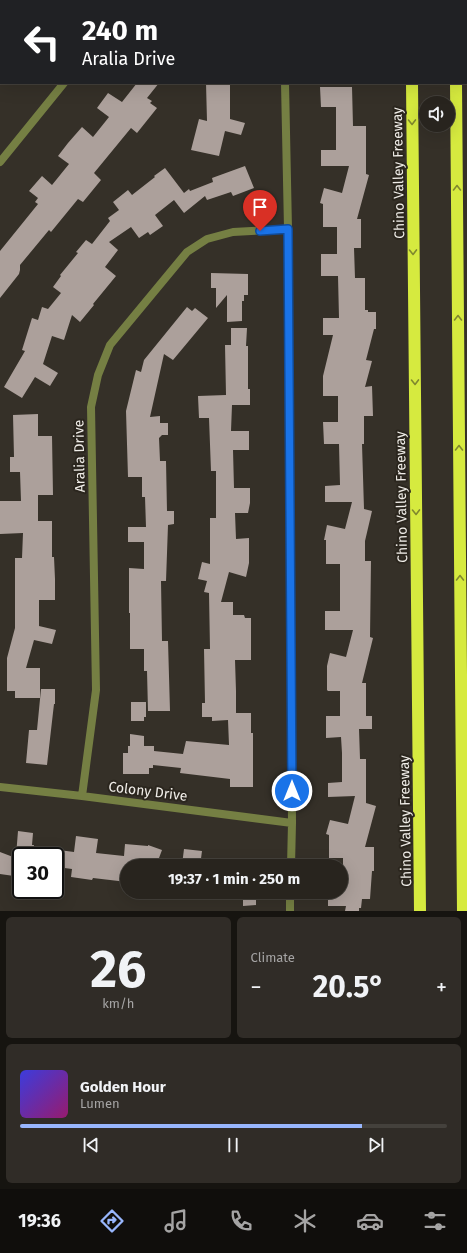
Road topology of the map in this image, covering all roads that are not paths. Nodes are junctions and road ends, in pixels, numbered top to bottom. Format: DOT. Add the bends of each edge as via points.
graph roads {
  1 [pos="63,84"];
  2 [pos="285,84"];
  3 [pos="412,84"];
  4 [pos="456,84"];
  5 [pos="0,162"];
  6 [pos="288,229"];
  7 [pos="0,787"];
  8 [pos="82,796"];
  9 [pos="292,823"];
  10 [pos="291,859"];
  11 [pos="290,899"];
  12 [pos="290,911"];
  13 [pos="420,911"];
  14 [pos="462,911"];
  1 -- 5 [label="street"];
  2 -- 6 [label="street"];
  3 -- 13 [label="highway, Chino Valley Freeway, one-way"];
  14 -- 4 [label="highway, one-way"];
  6 -- 8 [label="street, Aralia Drive" via="233,232 207,239 187,252 110,345 98,375 91,406 96,690"];
  6 -- 9 [label="street"];
  7 -- 8 [label="street, Colony Drive"];
  8 -- 9 [label="street, Colony Drive"];
  9 -- 10 [label="street"];
  11 -- 12 [label="street"];
}
